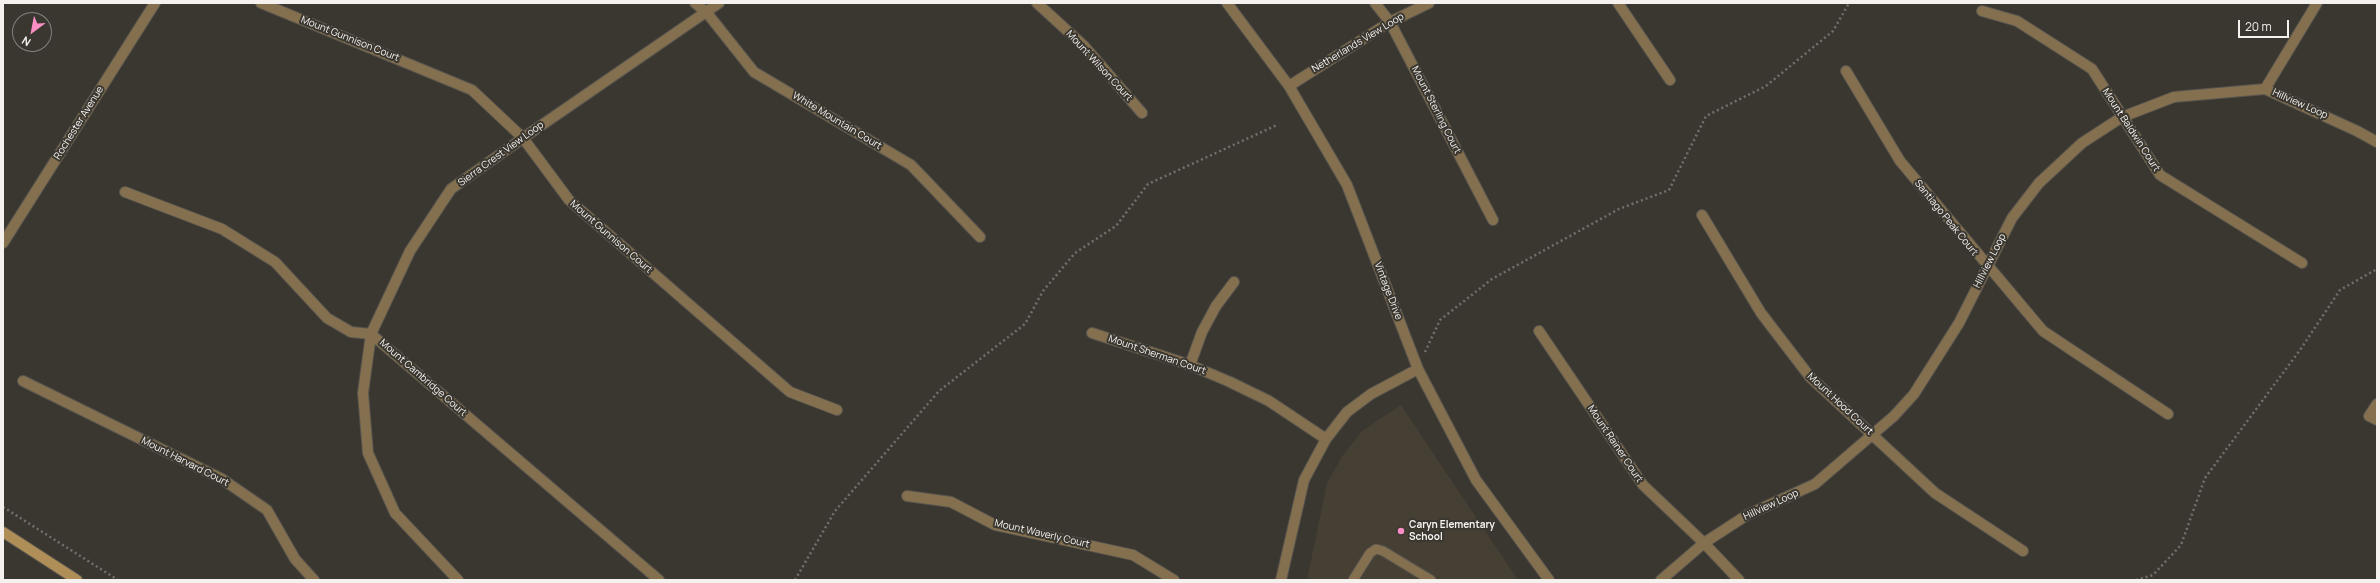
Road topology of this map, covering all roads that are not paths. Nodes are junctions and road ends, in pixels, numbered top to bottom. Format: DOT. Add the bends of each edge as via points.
graph roads {
  1 [pos="155,3"];
  2 [pos="261,3"];
  3 [pos="695,3"];
  4 [pos="719,3"];
  5 [pos="1037,3"];
  6 [pos="1227,3"];
  7 [pos="1375,3"];
  8 [pos="1429,3"];
  9 [pos="1618,3"];
  10 [pos="2317,3"];
  11 [pos="1982,11"];
  12 [pos="707,13"];
  13 [pos="1390,22"];
  14 [pos="1846,71"];
  15 [pos="1670,80"];
  16 [pos="1289,86"];
  17 [pos="2265,89"];
  18 [pos="1142,113"];
  19 [pos="2122,117"];
  20 [pos="523,138"];
  21 [pos="2377,142"];
  22 [pos="125,192"];
  23 [pos="1702,216"];
  24 [pos="1493,220"];
  25 [pos="980,237"];
  26 [pos="3,243"];
  27 [pos="2302,263"];
  28 [pos="1987,267"];
  29 [pos="1234,282"];
  30 [pos="1539,331"];
  31 [pos="1092,333"];
  32 [pos="371,334"];
  33 [pos="1190,365"];
  34 [pos="1418,369"];
  35 [pos="23,381"];
  36 [pos="2377,404"];
  37 [pos="838,410"];
  38 [pos="2168,414"];
  39 [pos="2373,418"];
  40 [pos="1874,435"];
  41 [pos="1326,439"];
  42 [pos="907,496"];
  43 [pos="3,532"];
  44 [pos="1704,543"];
  45 [pos="2023,551"];
  46 [pos="455,579"];
  47 [pos="77,580"];
  48 [pos="314,580"];
  49 [pos="659,580"];
  50 [pos="1174,580"];
  51 [pos="1281,580"];
  52 [pos="1353,580"];
  53 [pos="1431,580"];
  54 [pos="1549,580"];
  55 [pos="1661,580"];
  56 [pos="1739,580"];
  1 -- 26 [label="street, Rochester Avenue"];
  2 -- 20 [label="street, Mount Gunnison Court" via="472,90"];
  3 -- 12 [label="street, White Mountain Court"];
  4 -- 12 [label="street, Sierra Crest View Loop"];
  5 -- 18 [label="street, Mount Wilson Court" via="1084,46"];
  6 -- 16 [label="street, Vintage Drive"];
  7 -- 13 [label="street, Mount Sterling Court"];
  8 -- 13 [label="street, Netherlands View Loop"];
  9 -- 15 [label="street"];
  10 -- 17 [label="street"];
  11 -- 19 [label="street, Mount Baldwin Court" via="2017,21 2092,69"];
  12 -- 20 [label="street, Sierra Crest View Loop"];
  12 -- 25 [label="street, White Mountain Court" via="754,72 911,165"];
  13 -- 16 [label="street, Netherlands View Loop"];
  13 -- 24 [label="street, Mount Sterling Court"];
  14 -- 28 [label="street, Santiago Peak Court" via="1900,162"];
  16 -- 34 [label="street, Vintage Drive" via="1347,185"];
  17 -- 19 [label="street, Hillview Loop" via="2174,97"];
  17 -- 21 [label="street, Hillview Loop" via="2357,130"];
  19 -- 27 [label="street, Mount Baldwin Court" via="2160,175"];
  19 -- 28 [label="street, Hillview Loop" via="2082,143 2039,183 2012,218"];
  20 -- 32 [label="street, Sierra Crest View Loop" via="451,189 410,251"];
  20 -- 37 [label="street, Mount Gunnison Court" via="569,200 790,392"];
  22 -- 32 [label="street, Mount Cambridge Court" via="222,229 275,262 327,318 351,332"];
  23 -- 40 [label="street, Mount Hood Court" via="1761,313 1810,377"];
  28 -- 38 [label="street, Santiago Peak Court" via="2043,331"];
  28 -- 40 [label="street, Hillview Loop" via="1959,323 1914,394"];
  29 -- 33 [label="street" via="1212,312"];
  30 -- 44 [label="street, Mount Rainer Court" via="1642,485"];
  31 -- 33 [label="street, Mount Sherman Court"];
  32 -- 46 [label="street, Sierra Crest View Loop" via="363,393 368,454 395,513"];
  32 -- 49 [label="street, Mount Cambridge Court"];
  33 -- 41 [label="street, Mount Sherman Court" via="1269,401"];
  34 -- 41 [label="street" via="1371,394 1347,412"];
  34 -- 54 [label="street, Vintage Drive" via="1476,480"];
  35 -- 48 [label="street, Mount Harvard Court" via="222,479 267,510 295,559"];
  36 -- 39 [label="street"];
  40 -- 44 [label="street, Hillview Loop" via="1815,484 1747,515"];
  40 -- 45 [label="street, Mount Hood Court" via="1935,493"];
  41 -- 51 [label="street" via="1304,480"];
  42 -- 50 [label="street, Mount Waverly Court" via="951,502 995,525 1133,555"];
  43 -- 47 [label="main road"];
  44 -- 55 [label="street, Hillview Loop"];
  44 -- 56 [label="street, Mount Rainer Court"];
  52 -- 53 [label="lane" via="1370,553 1376,549"];
}
